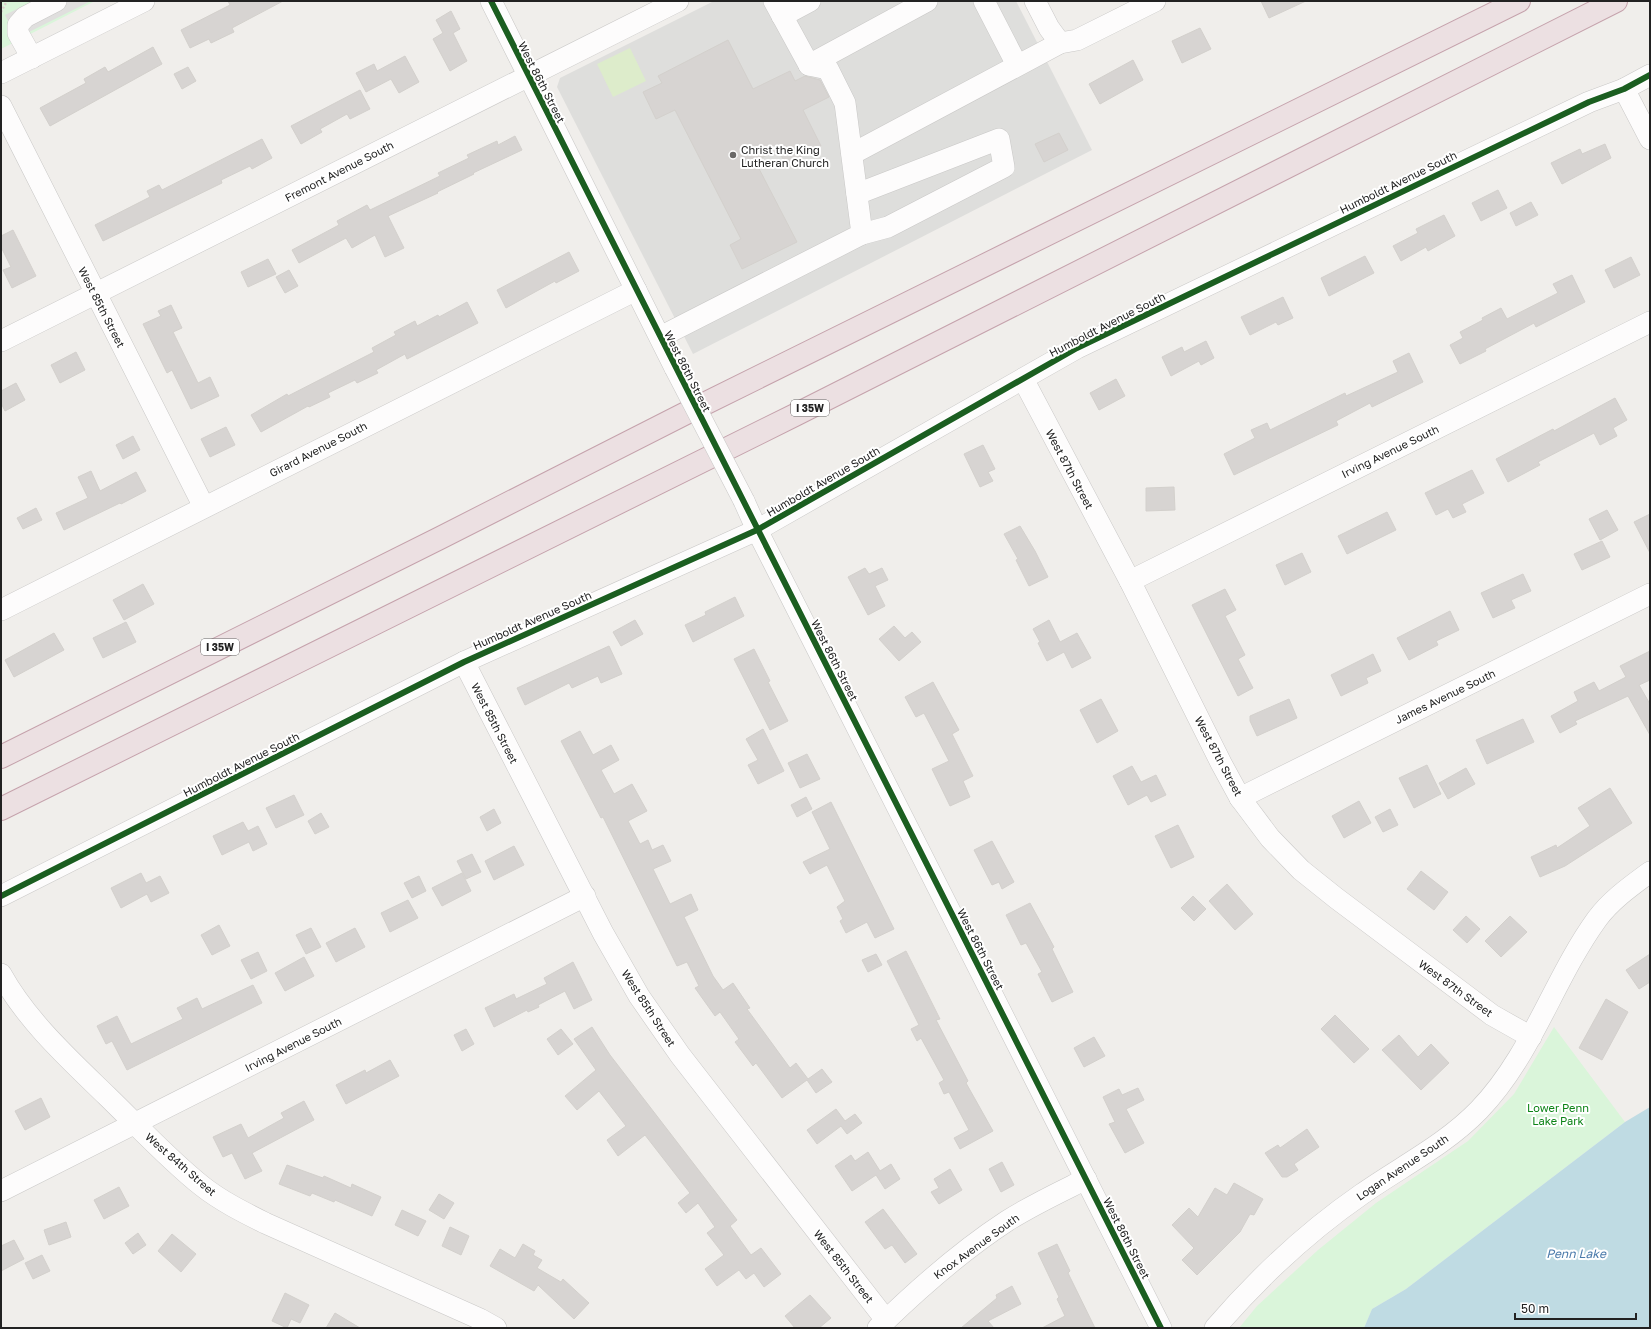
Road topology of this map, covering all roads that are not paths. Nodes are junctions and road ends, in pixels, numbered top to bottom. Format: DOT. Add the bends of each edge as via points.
graph roads {
  1 [pos="56,1"];
  2 [pos="144,1"];
  3 [pos="491,1"];
  4 [pos="678,1"];
  5 [pos="810,1"];
  6 [pos="927,1"];
  7 [pos="984,1"];
  8 [pos="1035,1"];
  9 [pos="1155,1"];
  10 [pos="1519,1"];
  11 [pos="1616,1"];
  12 [pos="778,8"];
  13 [pos="1060,43"];
  14 [pos="32,58"];
  15 [pos="809,65"];
  16 [pos="1017,65"];
  17 [pos="1,72"];
  18 [pos="1650,75"];
  19 [pos="528,76"];
  20 [pos="1624,89"];
  21 [pos="1,106"];
  22 [pos="1650,139"];
  23 [pos="852,154"];
  24 [pos="857,194"];
  25 [pos="862,234"];
  26 [pos="636,290"];
  27 [pos="95,293"];
  28 [pos="1650,322"];
  29 [pos="660,337"];
  30 [pos="1,341"];
  31 [pos="1023,378"];
  32 [pos="204,507"];
  33 [pos="757,530"];
  34 [pos="1130,581"];
  35 [pos="1650,594"];
  36 [pos="1,610"];
  37 [pos="464,662"];
  38 [pos="1,757"];
  39 [pos="1240,798"];
  40 [pos="1,809"];
  41 [pos="1650,872"];
  42 [pos="1,896"];
  43 [pos="585,896"];
  44 [pos="1,974"];
  45 [pos="1531,1037"];
  46 [pos="135,1123"];
  47 [pos="1086,1179"];
  48 [pos="1,1191"];
  49 [pos="882,1324"];
  50 [pos="496,1328"];
  51 [pos="1161,1328"];
  52 [pos="1215,1328"];
  1 -- 14 [label="street" via="25,17 18,25 18,33"];
  2 -- 14 [label="street"];
  3 -- 19 [label="street, West 86th Street"];
  4 -- 19 [label="street, Fremont Avenue South"];
  5 -- 12 [label="street"];
  6 -- 15 [label="street"];
  7 -- 16 [label="street"];
  8 -- 13 [label="street"];
  9 -- 13 [label="street" via="1077,40"];
  10 -- 38 [label="highway, I 35W" via="704,404"];
  11 -- 40 [label="highway, I 35W" via="795,415"];
  12 -- 15 [label="street"];
  13 -- 16 [label="street"];
  14 -- 17 [label="street"];
  15 -- 23 [label="street" via="828,69 845,103"];
  16 -- 23 [label="street"];
  18 -- 20 [label="street, Humboldt Avenue South"];
  19 -- 26 [label="street, West 86th Street"];
  19 -- 27 [label="street, Fremont Avenue South"];
  20 -- 22 [label="street"];
  20 -- 31 [label="street, Humboldt Avenue South" via="1589,102 1078,348"];
  21 -- 27 [label="street, West 85th Street"];
  23 -- 24 [label="street"];
  24 -- 25 [label="street"];
  24 -- 25 [label="street" via="999,139 1004,167 888,227"];
  25 -- 29 [label="street"];
  26 -- 29 [label="street, West 86th Street"];
  26 -- 32 [label="street, Girard Avenue South"];
  27 -- 30 [label="street, Fremont Avenue South"];
  27 -- 32 [label="street, West 85th Street"];
  28 -- 34 [label="street, Irving Avenue South"];
  29 -- 33 [label="street, West 86th Street, bridge"];
  31 -- 33 [label="street, Humboldt Avenue South"];
  31 -- 34 [label="street, West 87th Street"];
  32 -- 36 [label="street, Girard Avenue South"];
  33 -- 37 [label="street, Humboldt Avenue South"];
  33 -- 47 [label="street, West 86th Street"];
  34 -- 39 [label="street, West 87th Street"];
  35 -- 39 [label="street, James Avenue South"];
  37 -- 42 [label="street, Humboldt Avenue South"];
  37 -- 43 [label="street, West 85th Street"];
  39 -- 45 [label="street, West 87th Street" via="1270,838 1301,870 1492,1015"];
  41 -- 45 [label="street, Logan Avenue South" via="1623,892 1598,918 1578,949"];
  43 -- 46 [label="street, Irving Avenue South"];
  43 -- 49 [label="street, West 85th Street" via="639,996 680,1055"];
  44 -- 46 [label="street, West 84th Street" via="32,1019"];
  45 -- 52 [label="street, Logan Avenue South" via="1508,1075 1479,1109 1447,1139 1317,1226 1237,1303"];
  46 -- 48 [label="street, Irving Avenue South"];
  46 -- 50 [label="street, West 84th Street" via="202,1186 232,1207"];
  47 -- 49 [label="street, Knox Avenue South" via="1008,1220 930,1279"];
  47 -- 51 [label="street, West 86th Street"];
}
